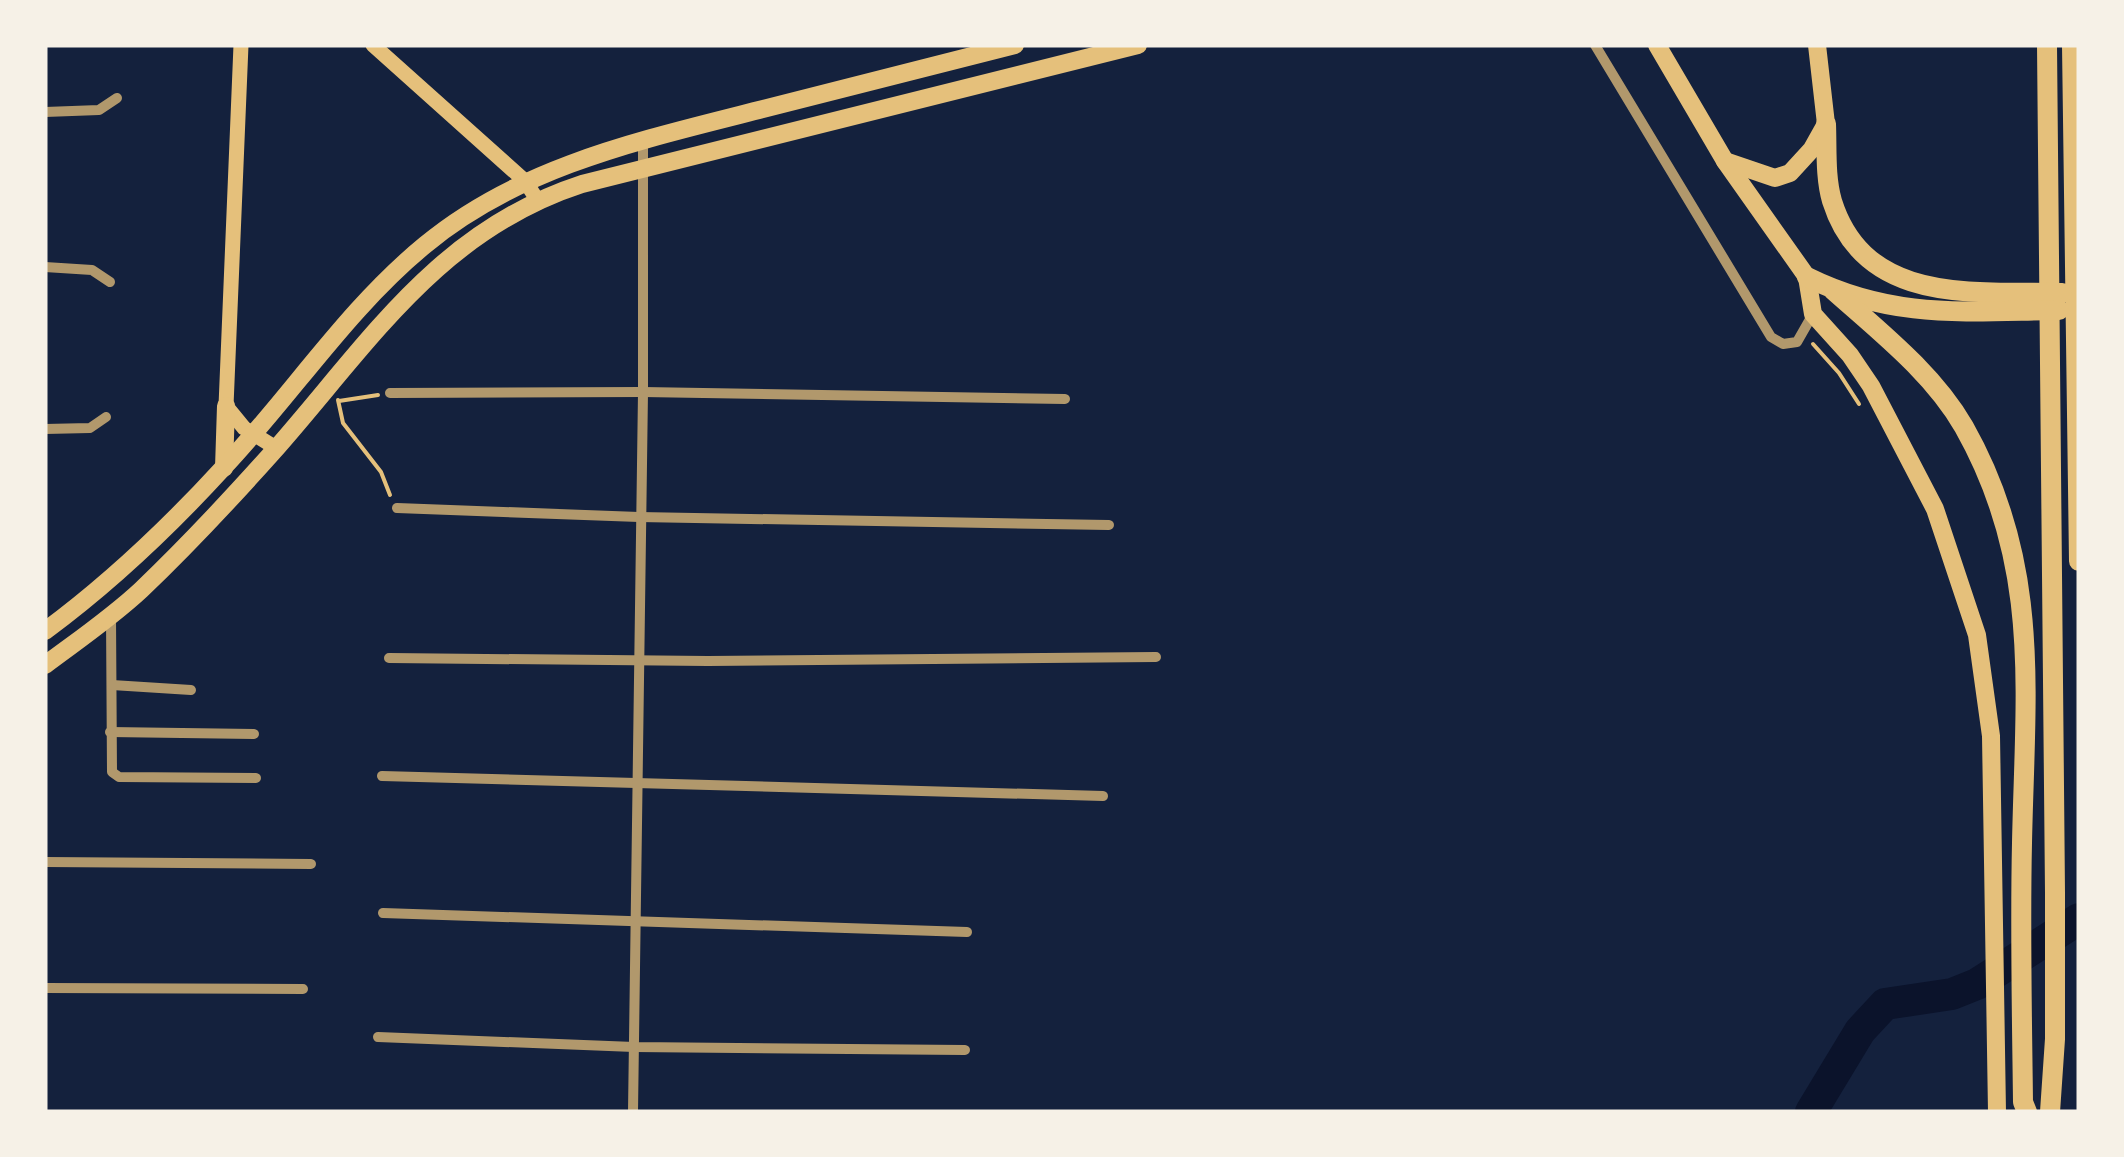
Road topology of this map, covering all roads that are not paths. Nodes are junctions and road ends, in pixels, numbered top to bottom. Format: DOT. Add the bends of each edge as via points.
graph roads {
  1 [pos="241,45"];
  2 [pos="373,45"];
  3 [pos="1015,45"];
  4 [pos="1138,45"];
  5 [pos="1595,45"];
  6 [pos="1657,45"];
  7 [pos="1817,45"];
  8 [pos="2047,45"];
  9 [pos="2072,45"];
  10 [pos="117,98"];
  11 [pos="45,112"];
  12 [pos="1826,124"];
  13 [pos="643,140"];
  14 [pos="1725,161"];
  15 [pos="645,168"];
  16 [pos="524,181"];
  17 [pos="538,201"];
  18 [pos="45,266"];
  19 [pos="1808,277"];
  20 [pos="110,282"];
  21 [pos="1833,290"];
  22 [pos="2079,294"];
  23 [pos="2079,310"];
  24 [pos="1813,314"];
  25 [pos="390,392"];
  26 [pos="643,392"];
  27 [pos="1065,399"];
  28 [pos="226,406"];
  29 [pos="106,417"];
  30 [pos="45,429"];
  31 [pos="252,434"];
  32 [pos="276,448"];
  33 [pos="224,468"];
  34 [pos="2078,506"];
  35 [pos="397,508"];
  36 [pos="639,517"];
  37 [pos="1109,525"];
  38 [pos="2079,562"];
  39 [pos="110,616"];
  40 [pos="45,631"];
  41 [pos="1156,656"];
  42 [pos="389,658"];
  43 [pos="637,658"];
  44 [pos="45,664"];
  45 [pos="112,685"];
  46 [pos="190,690"];
  47 [pos="110,732"];
  48 [pos="254,734"];
  49 [pos="382,776"];
  50 [pos="256,778"];
  51 [pos="638,784"];
  52 [pos="1103,796"];
  53 [pos="45,862"];
  54 [pos="311,864"];
  55 [pos="382,912"];
  56 [pos="637,919"];
  57 [pos="966,932"];
  58 [pos="45,988"];
  59 [pos="303,990"];
  60 [pos="378,1037"];
  61 [pos="634,1047"];
  62 [pos="965,1050"];
  63 [pos="633,1112"];
  64 [pos="1997,1112"];
  65 [pos="2026,1112"];
  66 [pos="2050,1112"];
  1 -- 28 [label="main road"];
  2 -- 16 [label="main road"];
  3 -- 13 [label="main road"];
  4 -- 15 [label="main road"];
  5 -- 24 [label="street" via="1771,337 1791,345"];
  6 -- 14 [label="main road"];
  7 -- 12 [label="main road"];
  8 -- 66 [label="highway" via="2055,892"];
  9 -- 34 [label="highway"];
  10 -- 11 [label="street" via="99,110"];
  12 -- 14 [label="main road" via="1790,173 1764,177"];
  12 -- 22 [label="highway" via="1836,210 1881,268 1920,287"];
  13 -- 15 [label="street"];
  13 -- 16 [label="main road"];
  14 -- 19 [label="main road"];
  15 -- 17 [label="main road"];
  15 -- 26 [label="street"];
  16 -- 17 [label="main road"];
  16 -- 31 [label="main road" via="395,271"];
  17 -- 32 [label="main road" via="423,279"];
  18 -- 20 [label="street" via="92,270"];
  19 -- 21 [label="highway"];
  19 -- 24 [label="main road"];
  21 -- 23 [label="highway" via="1918,311"];
  21 -- 65 [label="highway" via="1908,356 1962,423 1990,479 2017,562 2025,620 2020,932"];
  24 -- 64 [label="main road" via="1870,386 1935,509 1977,635 1991,736"];
  25 -- 26 [label="street"];
  26 -- 27 [label="street"];
  26 -- 36 [label="street"];
  28 -- 31 [label="main road"];
  28 -- 33 [label="main road"];
  29 -- 30 [label="street" via="90,428"];
  31 -- 32 [label="main road"];
  31 -- 33 [label="main road"];
  32 -- 39 [label="main road"];
  33 -- 40 [label="main road" via="126,568"];
  34 -- 38 [label="highway"];
  35 -- 36 [label="street"];
  36 -- 37 [label="street"];
  36 -- 43 [label="street"];
  39 -- 44 [label="main road"];
  39 -- 45 [label="street"];
  41 -- 43 [label="street"];
  42 -- 43 [label="street"];
  43 -- 51 [label="street"];
  45 -- 46 [label="street"];
  45 -- 47 [label="street"];
  47 -- 48 [label="street"];
  47 -- 50 [label="street" via="110,767 119,777"];
  49 -- 51 [label="street"];
  51 -- 52 [label="street"];
  51 -- 56 [label="street"];
  53 -- 54 [label="street"];
  55 -- 56 [label="street"];
  56 -- 57 [label="street"];
  56 -- 61 [label="street"];
  58 -- 59 [label="street"];
  60 -- 61 [label="street"];
  61 -- 62 [label="street"];
  61 -- 63 [label="street"];
}
